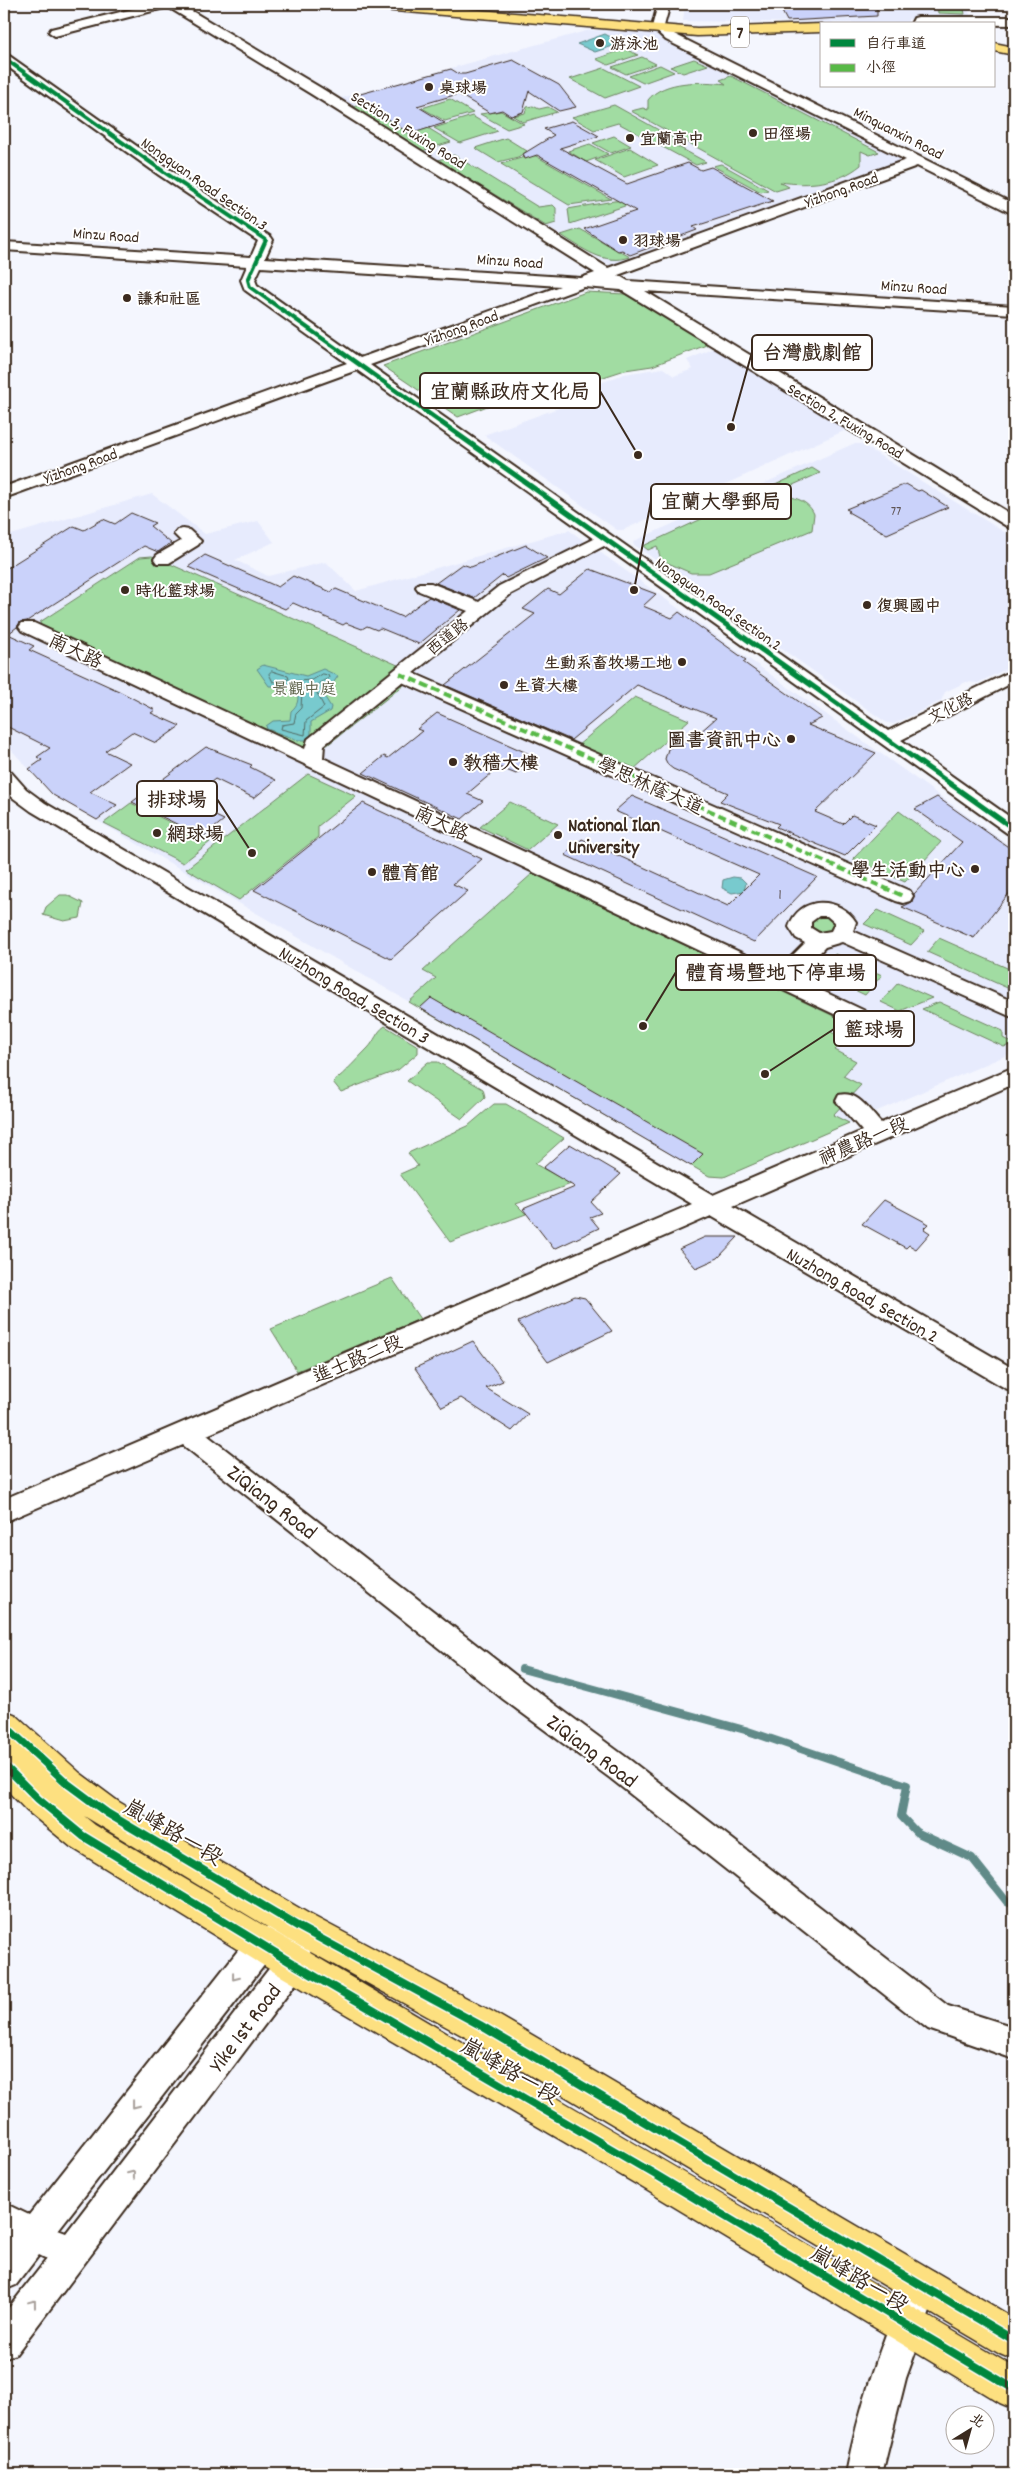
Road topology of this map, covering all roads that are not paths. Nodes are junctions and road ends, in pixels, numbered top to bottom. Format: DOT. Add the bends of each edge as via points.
graph roads {
  1 [pos="166,4"];
  2 [pos="172,4"];
  3 [pos="358,4"];
  4 [pos="664,4"];
  5 [pos="1014,21"];
  6 [pos="917,22"];
  7 [pos="658,28"];
  8 [pos="820,28"];
  9 [pos="55,32"];
  10 [pos="996,48"];
  11 [pos="1014,52"];
  12 [pos="4,58"];
  13 [pos="917,161"];
  14 [pos="1014,209"];
  15 [pos="4,246"];
  16 [pos="257,262"];
  17 [pos="607,273"];
  18 [pos="583,283"];
  19 [pos="626,286"];
  20 [pos="1014,310"];
  21 [pos="359,364"];
  22 [pos="4,493"];
  23 [pos="1014,523"];
  24 [pos="183,534"];
  25 [pos="608,540"];
  26 [pos="163,559"];
  27 [pos="425,587"];
  28 [pos="480,609"];
  29 [pos="28,627"];
  30 [pos="400,674"];
  31 [pos="1014,675"];
  32 [pos="887,739"];
  33 [pos="313,761"];
  34 [pos="4,776"];
  35 [pos="1014,830"];
  36 [pos="903,896"];
  37 [pos="840,933"];
  38 [pos="819,941"];
  39 [pos="781,980"];
  40 [pos="1014,1011"];
  41 [pos="857,1016"];
  42 [pos="1014,1076"];
  43 [pos="847,1102"];
  44 [pos="878,1134"];
  45 [pos="712,1206"];
  46 [pos="1005,1376"];
  47 [pos="1014,1394"];
  48 [pos="185,1432"];
  49 [pos="4,1511"];
  50 [pos="4,1725"];
  51 [pos="4,1764"];
  52 [pos="299,1927"];
  53 [pos="262,1944"];
  54 [pos="292,1963"];
  55 [pos="1014,2043"];
  56 [pos="4,2220"];
  57 [pos="32,2236"];
  58 [pos="71,2252"];
  59 [pos="4,2273"];
  60 [pos="922,2284"];
  61 [pos="905,2325"];
  62 [pos="1014,2340"];
  63 [pos="4,2342"];
  64 [pos="1014,2390"];
  65 [pos="864,2474"];
  1 -- 9 [label="street"];
  2 -- 17 [label="street, Section 3, Fuxing Road"];
  3 -- 7 [label="main road, 7"];
  4 -- 7 [label="street"];
  5 -- 6 [label="street"];
  7 -- 8 [label="main road, 7" via="717,33"];
  7 -- 13 [label="street, Minquanxin Road" via="670,37"];
  10 -- 11 [label="main road"];
  12 -- 16 [label="street, Nongquan Road Section 3" via="266,240"];
  13 -- 14 [label="street, Minquanxin Road"];
  13 -- 17 [label="street, Yizhong Road"];
  15 -- 16 [label="street, Minzu Road"];
  16 -- 18 [label="street, Minzu Road"];
  16 -- 21 [label="street, Nongquan Road Section 3" via="248,280 250,286"];
  17 -- 18 [label="street, Yizhong Road"];
  17 -- 19 [label="street, Section 3, Fuxing Road"];
  18 -- 19 [label="street, Minzu Road"];
  18 -- 21 [label="street, Yizhong Road"];
  19 -- 20 [label="street, Minzu Road"];
  19 -- 23 [label="street, Section 2, Fuxing Road"];
  21 -- 22 [label="street, Yizhong Road"];
  21 -- 25 [label="street, Nongquan Road Section 2"];
  24 -- 26 [label="street" via="192,541"];
  25 -- 28 [label="street, 西道路" via="591,545 505,590"];
  25 -- 32 [label="street, Nongquan Road Section 2"];
  27 -- 28 [label="street"];
  28 -- 30 [label="street, 西道路"];
  29 -- 33 [label="street, 南大路"];
  30 -- 33 [label="street, 西道路" via="315,743"];
  30 -- 36 [label="street, 學思林蔭大道"];
  31 -- 32 [label="street, 文化路"];
  32 -- 35 [label="street, Nongquan Road Section 2"];
  33 -- 39 [label="street, 南大路"];
  34 -- 45 [label="street, Nuzhong Road, Section 3" via="38,807"];
  37 -- 38 [label="street" via="830,940"];
  37 -- 38 [label="street" via="846,922 842,916 825,909 810,910 799,926 802,933"];
  37 -- 40 [label="street"];
  38 -- 39 [label="street"];
  39 -- 41 [label="street, 南大路"];
  42 -- 44 [label="street, 神農路一段"];
  43 -- 44 [label="street"];
  44 -- 45 [label="street, 神農路一段"];
  45 -- 46 [label="street, Nuzhong Road, Section 2"];
  45 -- 48 [label="street, 進士路二段"];
  46 -- 47 [label="street"];
  48 -- 49 [label="street, 進士路二段"];
  48 -- 55 [label="street, ZiQiang Road" via="939,2018"];
  50 -- 52 [label="main road, 嵐峰路一段" via="87,1800"];
  51 -- 53 [label="main road, 嵐峰路一段" via="56,1815 83,1836"];
  52 -- 53 [label="street, Yike 1st Road"];
  52 -- 54 [label="street, Yike 1st Road"];
  52 -- 60 [label="main road, 嵐峰路一段" via="480,2025"];
  53 -- 54 [label="main road, 嵐峰路一段"];
  53 -- 57 [label="street, Yike 1st Road, one-way"];
  58 -- 54 [label="street, Yike 1st Road, one-way"];
  54 -- 61 [label="main road, 嵐峰路一段" via="656,2175"];
  56 -- 57 [label="street"];
  57 -- 58 [label="street"];
  57 -- 59 [label="street, Yike 1st Road"];
  63 -- 58 [label="street, Yike 1st Road, one-way"];
  60 -- 61 [label="street"];
  60 -- 62 [label="main road, 嵐峰路一段"];
  61 -- 64 [label="main road, 嵐峰路一段"];
  61 -- 65 [label="street" via="875,2424"];
}
